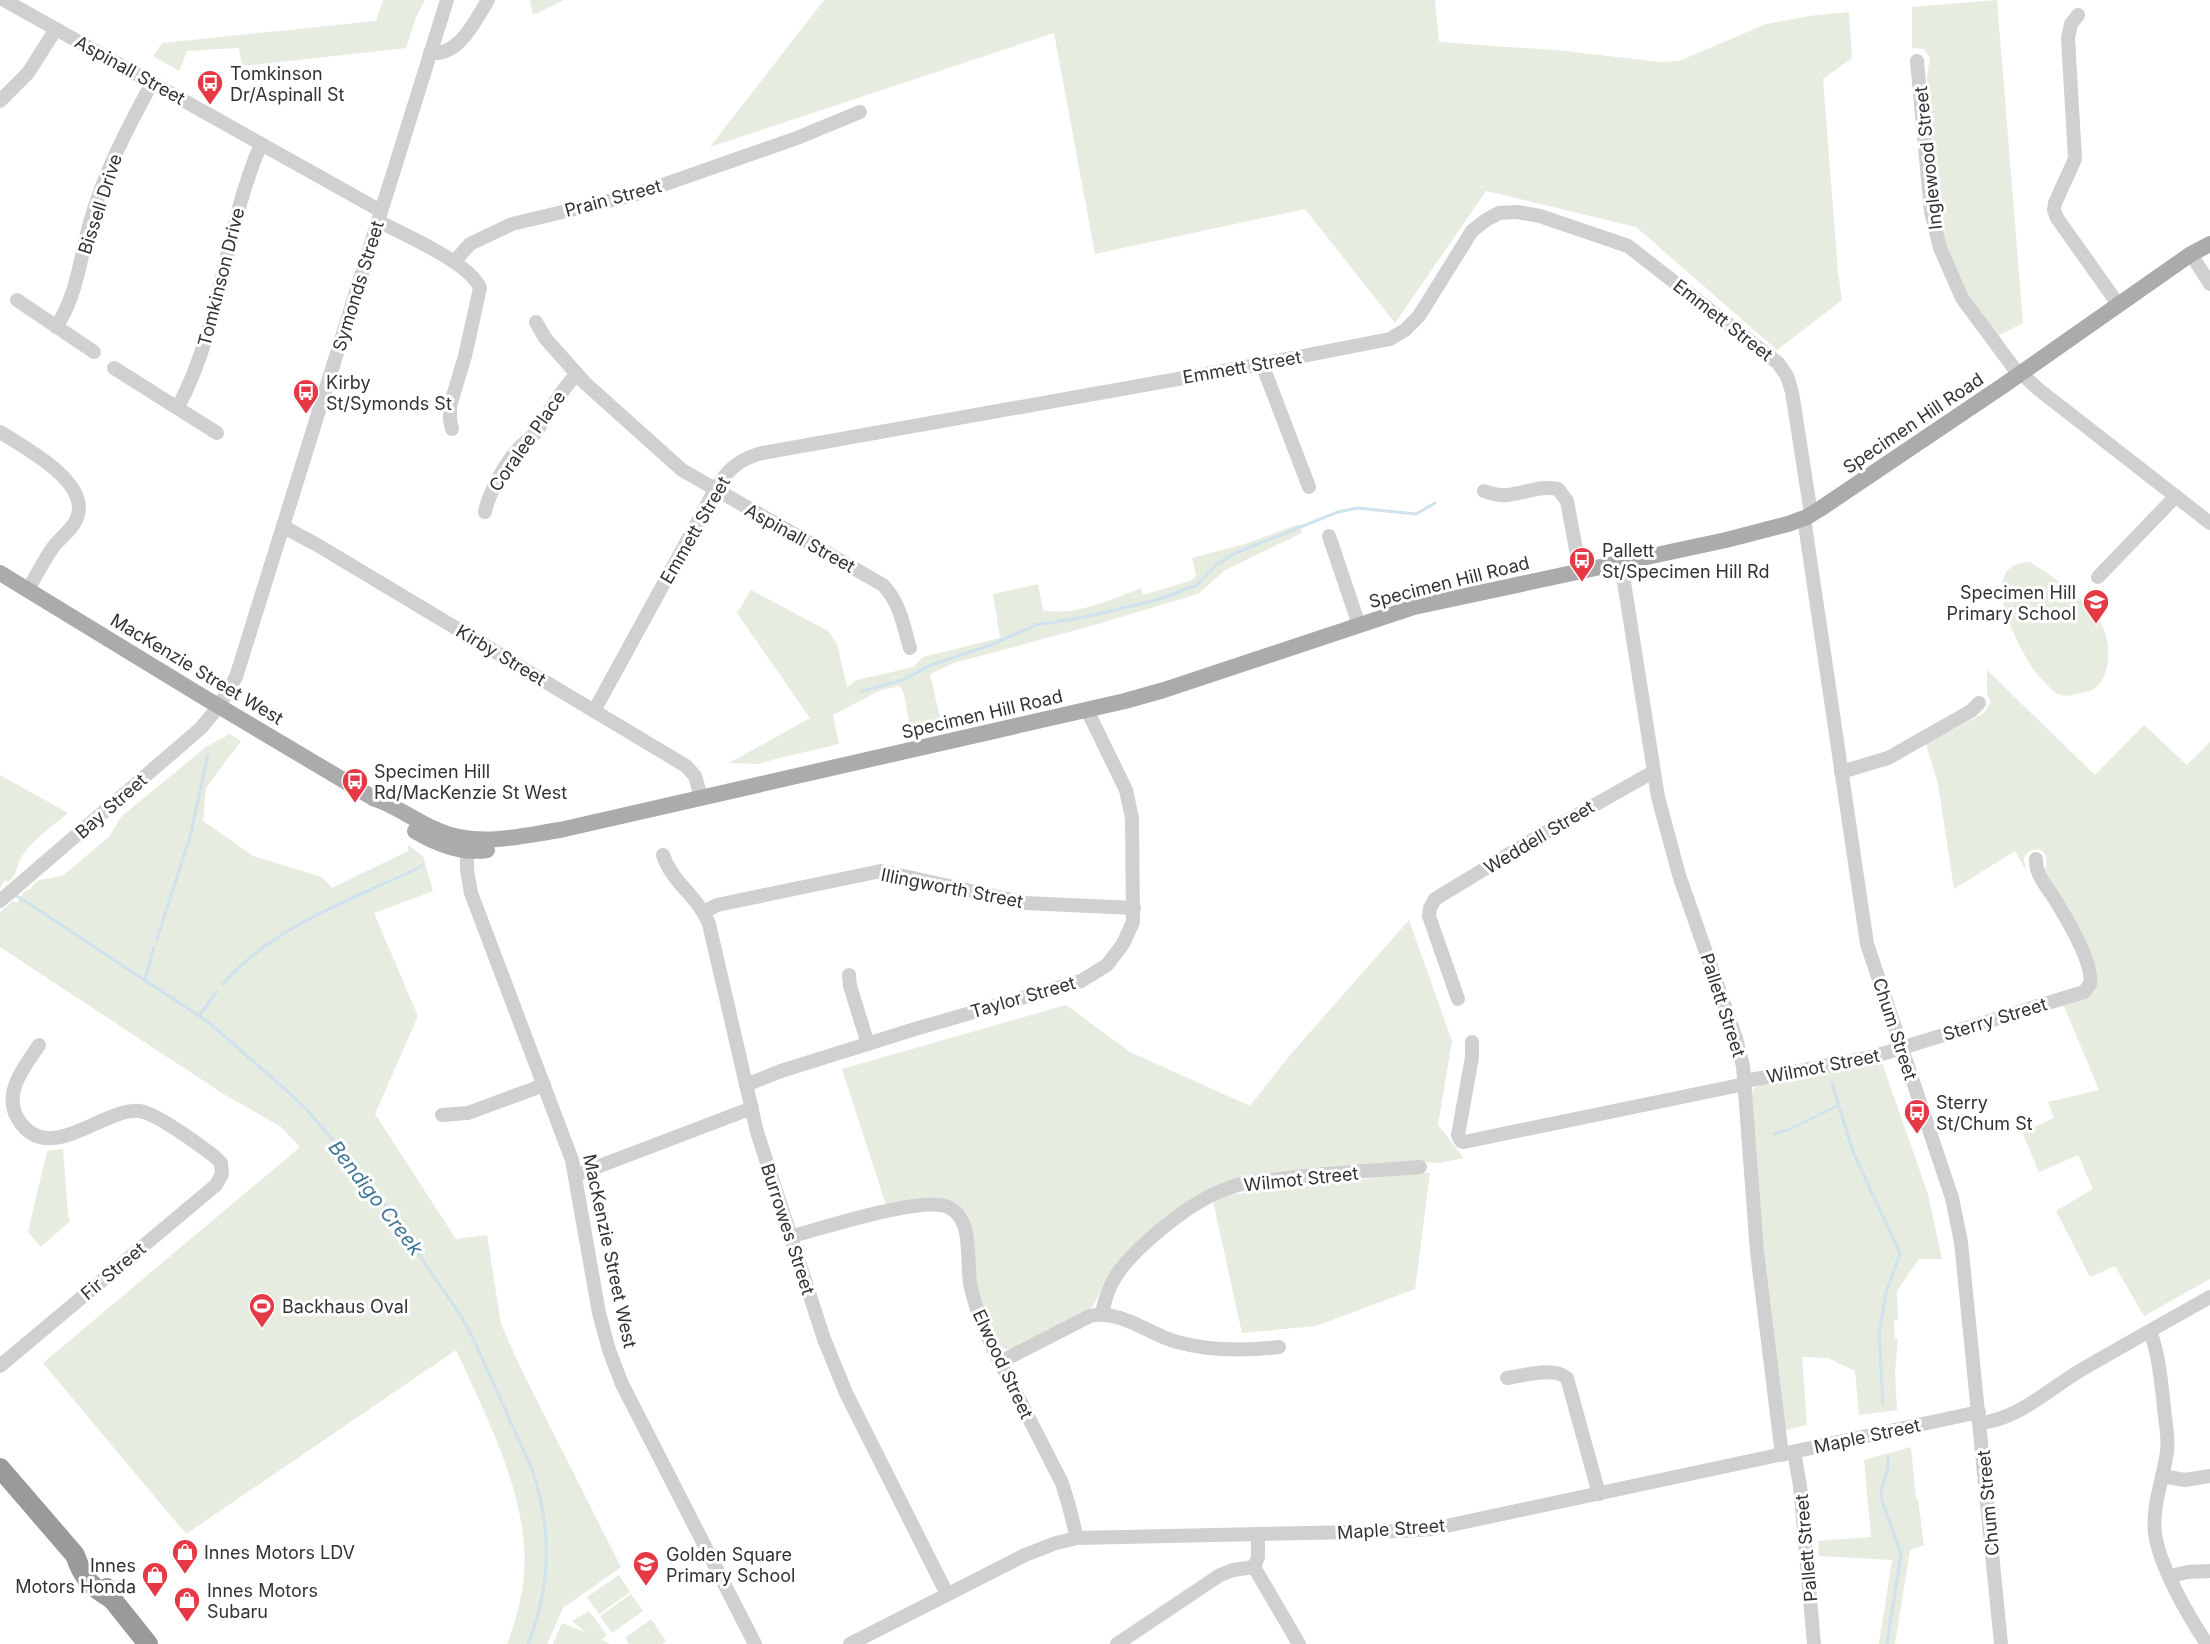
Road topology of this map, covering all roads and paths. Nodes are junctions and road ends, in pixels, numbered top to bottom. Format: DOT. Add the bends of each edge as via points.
graph roads {
  1 [pos="4,0"];
  2 [pos="447,0"];
  3 [pos="488,0"];
  4 [pos="2078,15"];
  5 [pos="56,29"];
  6 [pos="430,53"];
  7 [pos="1917,61"];
  8 [pos="152,83"];
  9 [pos="0,101"];
  10 [pos="860,112"];
  11 [pos="261,144"];
  12 [pos="380,216"];
  13 [pos="2210,244"];
  14 [pos="2191,255"];
  15 [pos="454,262"];
  16 [pos="2210,284"];
  17 [pos="17,300"];
  18 [pos="2118,304"];
  19 [pos="537,322"];
  20 [pos="56,327"];
  21 [pos="94,352"];
  22 [pos="1262,364"];
  23 [pos="114,368"];
  24 [pos="577,374"];
  25 [pos="2020,374"];
  26 [pos="178,407"];
  27 [pos="452,429"];
  28 [pos="0,432"];
  29 [pos="217,433"];
  30 [pos="1309,487"];
  31 [pos="715,490"];
  32 [pos="1484,491"];
  33 [pos="2176,496"];
  34 [pos="485,512"];
  35 [pos="1807,517"];
  36 [pos="2210,523"];
  37 [pos="284,527"];
  38 [pos="1329,536"];
  39 [pos="1621,563"];
  40 [pos="1580,571"];
  41 [pos="0,573"];
  42 [pos="2098,577"];
  43 [pos="28,590"];
  44 [pos="1359,625"];
  45 [pos="910,648"];
  46 [pos="1979,703"];
  47 [pos="219,706"];
  48 [pos="1087,710"];
  49 [pos="594,711"];
  50 [pos="1653,772"];
  51 [pos="1841,772"];
  52 [pos="701,797"];
  53 [pos="467,845"];
  54 [pos="663,855"];
  55 [pos="2036,859"];
  56 [pos="2,899"];
  57 [pos="1134,908"];
  58 [pos="704,912"];
  59 [pos="849,975"];
  60 [pos="1458,999"];
  61 [pos="1472,1042"];
  62 [pos="868,1044"];
  63 [pos="39,1045"];
  64 [pos="1901,1049"];
  65 [pos="1745,1082"];
  66 [pos="544,1085"];
  67 [pos="746,1085"];
  68 [pos="752,1108"];
  69 [pos="442,1115"];
  70 [pos="1420,1167"];
  71 [pos="576,1175"];
  72 [pos="789,1237"];
  73 [pos="2210,1297"];
  74 [pos="1102,1314"];
  75 [pos="2150,1331"];
  76 [pos="1279,1347"];
  77 [pos="1000,1362"];
  78 [pos="0,1366"];
  79 [pos="1507,1378"];
  80 [pos="1980,1418"];
  81 [pos="1788,1453"];
  82 [pos="0,1468"];
  83 [pos="2162,1476"];
  84 [pos="2210,1476"];
  85 [pos="1599,1494"];
  86 [pos="1258,1534"];
  87 [pos="1077,1538"];
  88 [pos="1254,1567"];
  89 [pos="2210,1571"];
  90 [pos="2170,1576"];
  91 [pos="947,1594"];
  92 [pos="148,1644"];
  93 [pos="754,1644"];
  94 [pos="850,1644"];
  95 [pos="1117,1644"];
  96 [pos="1299,1644"];
  97 [pos="1814,1644"];
  98 [pos="2001,1644"];
  99 [pos="2208,1644"];
  1 -- 5 [label="street, Aspinall Street"];
  2 -- 6 [label="street, Symonds Street"];
  3 -- 6 [label="street" via="453,48"];
  4 -- 18 [label="street" via="2068,38 2075,159 2054,210"];
  5 -- 8 [label="street, Aspinall Street"];
  5 -- 9 [label="street" via="28,73"];
  6 -- 12 [label="street, Symonds Street"];
  7 -- 25 [label="street, Inglewood Street" via="1931,212 1940,248 1962,298"];
  8 -- 11 [label="street, Aspinall Street"];
  8 -- 20 [label="street, Bissell Drive" via="113,162 90,223 70,305"];
  10 -- 15 [label="street, Prain Street" via="634,195 512,224 470,244"];
  11 -- 12 [label="street, Aspinall Street"];
  11 -- 26 [label="street, Tomkinson Drive" via="241,200 203,351"];
  12 -- 15 [label="street"];
  12 -- 37 [label="street, Symonds Street"];
  13 -- 14 [label="main road, Specimen Hill Road"];
  14 -- 16 [label="street"];
  14 -- 18 [label="main road, Specimen Hill Road"];
  15 -- 27 [label="street" via="480,288 450,406"];
  17 -- 20 [label="street"];
  18 -- 25 [label="main road, Specimen Hill Road"];
  19 -- 24 [label="street, Aspinall Street" via="545,338"];
  20 -- 21 [label="street"];
  22 -- 30 [label="street"];
  22 -- 31 [label="street, Emmett Street" via="762,453 728,470"];
  22 -- 35 [label="street, Emmett Street" via="1390,339 1419,316 1472,231 1499,213 1540,216 1628,246 1778,363 1792,392"];
  23 -- 26 [label="street"];
  24 -- 31 [label="street, Aspinall Street" via="670,461"];
  24 -- 34 [label="street, Coralee Place" via="564,387 535,434 517,452 490,494"];
  25 -- 33 [label="street, Inglewood Street"];
  25 -- 35 [label="main road, Specimen Hill Road"];
  26 -- 29 [label="street"];
  28 -- 43 [label="street" via="62,476 79,502 75,522"];
  31 -- 45 [label="street, Aspinall Street" via="883,585 899,607"];
  31 -- 49 [label="street, Emmett Street"];
  32 -- 40 [label="street" via="1508,496 1552,488 1563,493"];
  33 -- 36 [label="street, Inglewood Street"];
  33 -- 42 [label="street"];
  35 -- 39 [label="main road, Specimen Hill Road"];
  35 -- 51 [label="street, Chum Street"];
  37 -- 47 [label="street, Symonds Street" via="240,666"];
  37 -- 49 [label="street, Kirby Street"];
  38 -- 44 [label="street"];
  39 -- 40 [label="main road, Specimen Hill Road"];
  39 -- 50 [label="street, Pallett Street"];
  40 -- 44 [label="main road, Specimen Hill Road" via="1433,603"];
  41 -- 43 [label="main road, MacKenzie Street West"];
  43 -- 47 [label="main road, MacKenzie Street West"];
  44 -- 48 [label="main road, Specimen Hill Road" via="1164,690"];
  46 -- 51 [label="street" via="1888,758"];
  47 -- 53 [label="main road, MacKenzie Street West" via="375,799"];
  47 -- 56 [label="street, Bay Street" via="188,740"];
  48 -- 52 [label="main road, Specimen Hill Road"];
  48 -- 57 [label="street, Taylor Street" via="1129,801"];
  49 -- 52 [label="street, Kirby Street" via="692,771"];
  50 -- 60 [label="street, Weddell Street" via="1435,899 1430,916"];
  50 -- 65 [label="street, Pallett Street" via="1679,875 1736,1038"];
  51 -- 64 [label="street, Chum Street" via="1867,944"];
  52 -- 53 [label="main road, Specimen Hill Road" via="560,830"];
  53 -- 66 [label="street, MacKenzie Street West" via="471,893"];
  54 -- 58 [label="street, Burrowes Street" via="675,880"];
  55 -- 64 [label="street, Sterry Street" via="2039,875 2089,968 2091,979 2087,988 2079,994"];
  57 -- 58 [label="street, Illingworth Street" via="1025,903 881,871"];
  57 -- 62 [label="street, Taylor Street" via="1123,944 1107,965 1089,978"];
  58 -- 67 [label="street, Burrowes Street"];
  59 -- 62 [label="street"];
  61 -- 65 [label="street, Wilmot Street" via="1458,1136 1468,1143"];
  62 -- 67 [label="street, Taylor Street"];
  63 -- 78 [label="street, Fir Street" via="13,1091 17,1118 28,1129 41,1137 58,1138 126,1112 146,1113 214,1155 221,1163 222,1174 216,1185"];
  64 -- 65 [label="street, Wilmot Street"];
  64 -- 80 [label="street, Chum Street" via="1957,1219"];
  65 -- 81 [label="street, Pallett Street" via="1757,1252"];
  66 -- 69 [label="street" via="468,1113"];
  66 -- 71 [label="street, MacKenzie Street West"];
  67 -- 68 [label="street, Burrowes Street"];
  68 -- 71 [label="street"];
  68 -- 72 [label="street, Burrowes Street"];
  70 -- 74 [label="street, Wilmot Street" via="1297,1177 1224,1189 1168,1225 1133,1255 1107,1290"];
  71 -- 93 [label="street, MacKenzie Street West" via="599,1313 615,1367"];
  72 -- 77 [label="street, Elwood Street" via="913,1206 949,1207 963,1222 974,1301"];
  72 -- 91 [label="street, Burrowes Street" via="846,1393"];
  73 -- 75 [label="street, Maple Street"];
  74 -- 76 [label="street" via="1186,1344 1239,1350"];
  74 -- 77 [label="street"];
  75 -- 80 [label="street, Maple Street" via="2020,1410 2001,1419"];
  75 -- 83 [label="street" via="2158,1357 2167,1440"];
  77 -- 87 [label="street, Elwood Street" via="1062,1483"];
  79 -- 85 [label="street" via="1552,1372 1567,1378"];
  80 -- 81 [label="street, Maple Street"];
  80 -- 98 [label="street, Chum Street"];
  81 -- 85 [label="street, Maple Street"];
  81 -- 97 [label="street, Pallett Street" via="1800,1485"];
  82 -- 92 [label="highway" via="75,1555 105,1580 112,1599"];
  83 -- 84 [label="street" via="2185,1480"];
  83 -- 90 [label="street" via="2154,1525 2158,1548"];
  85 -- 86 [label="street, Maple Street" via="1432,1529"];
  86 -- 87 [label="street, Maple Street"];
  86 -- 88 [label="street"];
  87 -- 91 [label="street, Maple Street" via="1025,1555"];
  88 -- 95 [label="street" via="1220,1575"];
  88 -- 96 [label="street"];
  89 -- 90 [label="street"];
  90 -- 99 [label="street"];
  91 -- 94 [label="street, Maple Street"];
}
